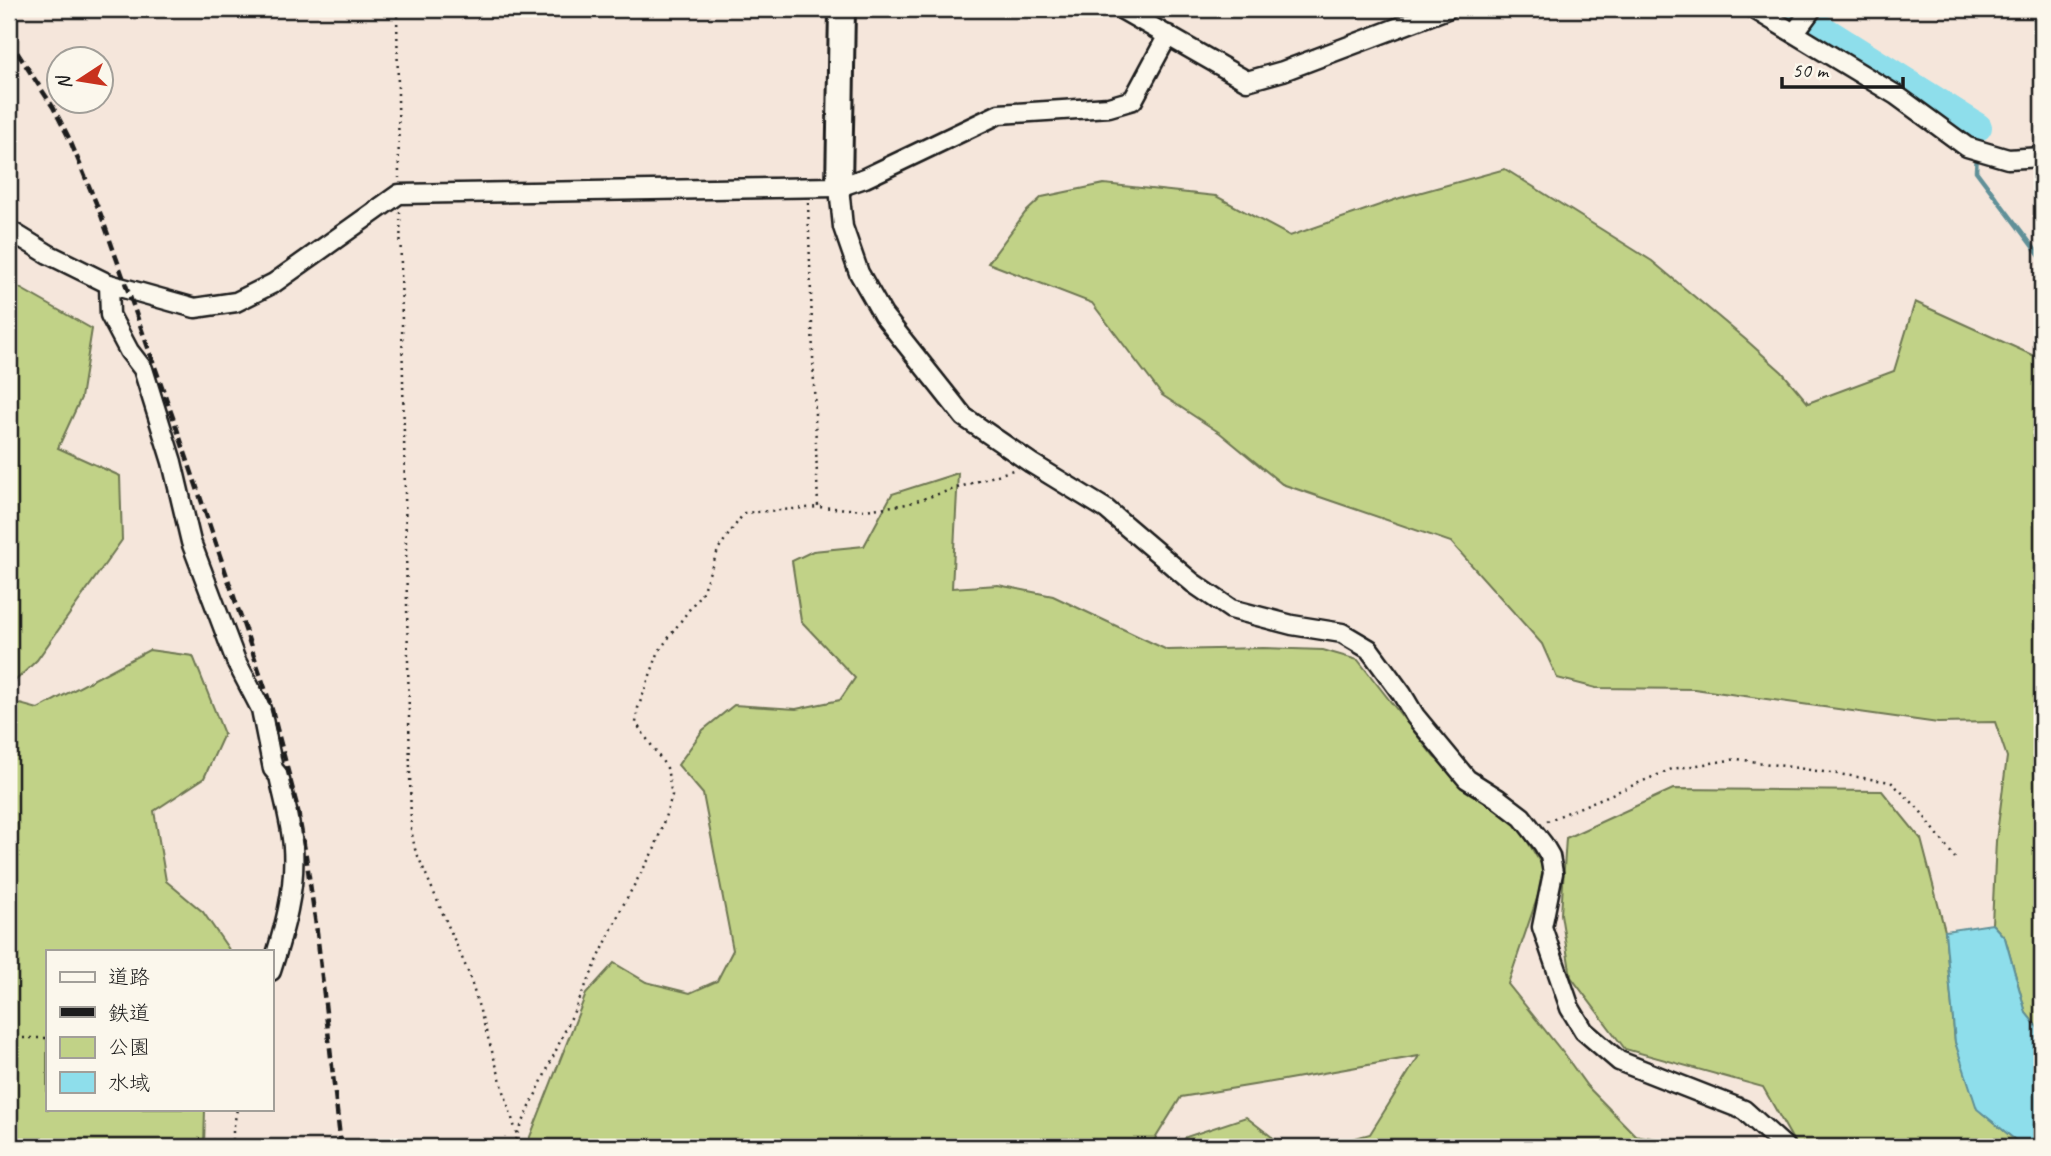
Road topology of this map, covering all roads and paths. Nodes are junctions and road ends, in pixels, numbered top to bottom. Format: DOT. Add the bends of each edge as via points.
graph roads {
  1 [pos="397,9"];
  2 [pos="842,9"];
  3 [pos="1121,9"];
  4 [pos="1447,9"];
  5 [pos="1754,9"];
  6 [pos="1812,9"];
  7 [pos="1795,32"];
  8 [pos="1168,34"];
  9 [pos="2042,157"];
  10 [pos="808,187"];
  11 [pos="839,187"];
  12 [pos="399,194"];
  13 [pos="9,230"];
  14 [pos="109,284"];
  15 [pos="1031,463"];
  16 [pos="818,507"];
  17 [pos="1531,828"];
  18 [pos="1955,858"];
  19 [pos="273,964"];
  20 [pos="9,1038"];
  21 [pos="46,1038"];
  22 [pos="237,1110"];
  23 [pos="517,1135"];
  24 [pos="233,1147"];
  25 [pos="515,1147"];
  26 [pos="1785,1147"];
  1 -- 12 [label="path"];
  2 -- 11 [label="street"];
  3 -- 8 [label="street"];
  4 -- 8 [label="street" via="1247,81"];
  5 -- 7 [label="street"];
  6 -- 7 [label="street"];
  7 -- 9 [label="street" via="1896,95 1967,147 2008,159"];
  8 -- 11 [label="street" via="1133,100 1109,107 999,114"];
  10 -- 11 [label="street"];
  10 -- 12 [label="street"];
  10 -- 16 [label="path"];
  11 -- 15 [label="street" via="843,227 859,273 883,315 964,416"];
  12 -- 14 [label="street" via="274,284 236,302 195,308"];
  12 -- 23 [label="path" via="411,830 469,974"];
  13 -- 14 [label="street"];
  14 -- 19 [label="street" via="110,315 143,369 191,542 236,661 261,709 273,769 279,776 293,863 289,906"];
  15 -- 16 [label="path" via="907,504 866,510"];
  15 -- 17 [label="street" via="1107,509 1193,583 1231,609 1342,633 1370,649 1415,716 1466,779 1510,807"];
  16 -- 23 [label="path" via="744,513 719,548 702,592 660,651 636,723 667,768 672,796 654,848"];
  17 -- 18 [label="path" via="1672,769 1737,759 1891,782 1918,808"];
  17 -- 26 [label="street" via="1550,856 1553,873 1542,927 1570,1008 1584,1031 1619,1061 1744,1110"];
  20 -- 21 [label="path"];
  22 -- 24 [label="path"];
  23 -- 25 [label="path"];
}
